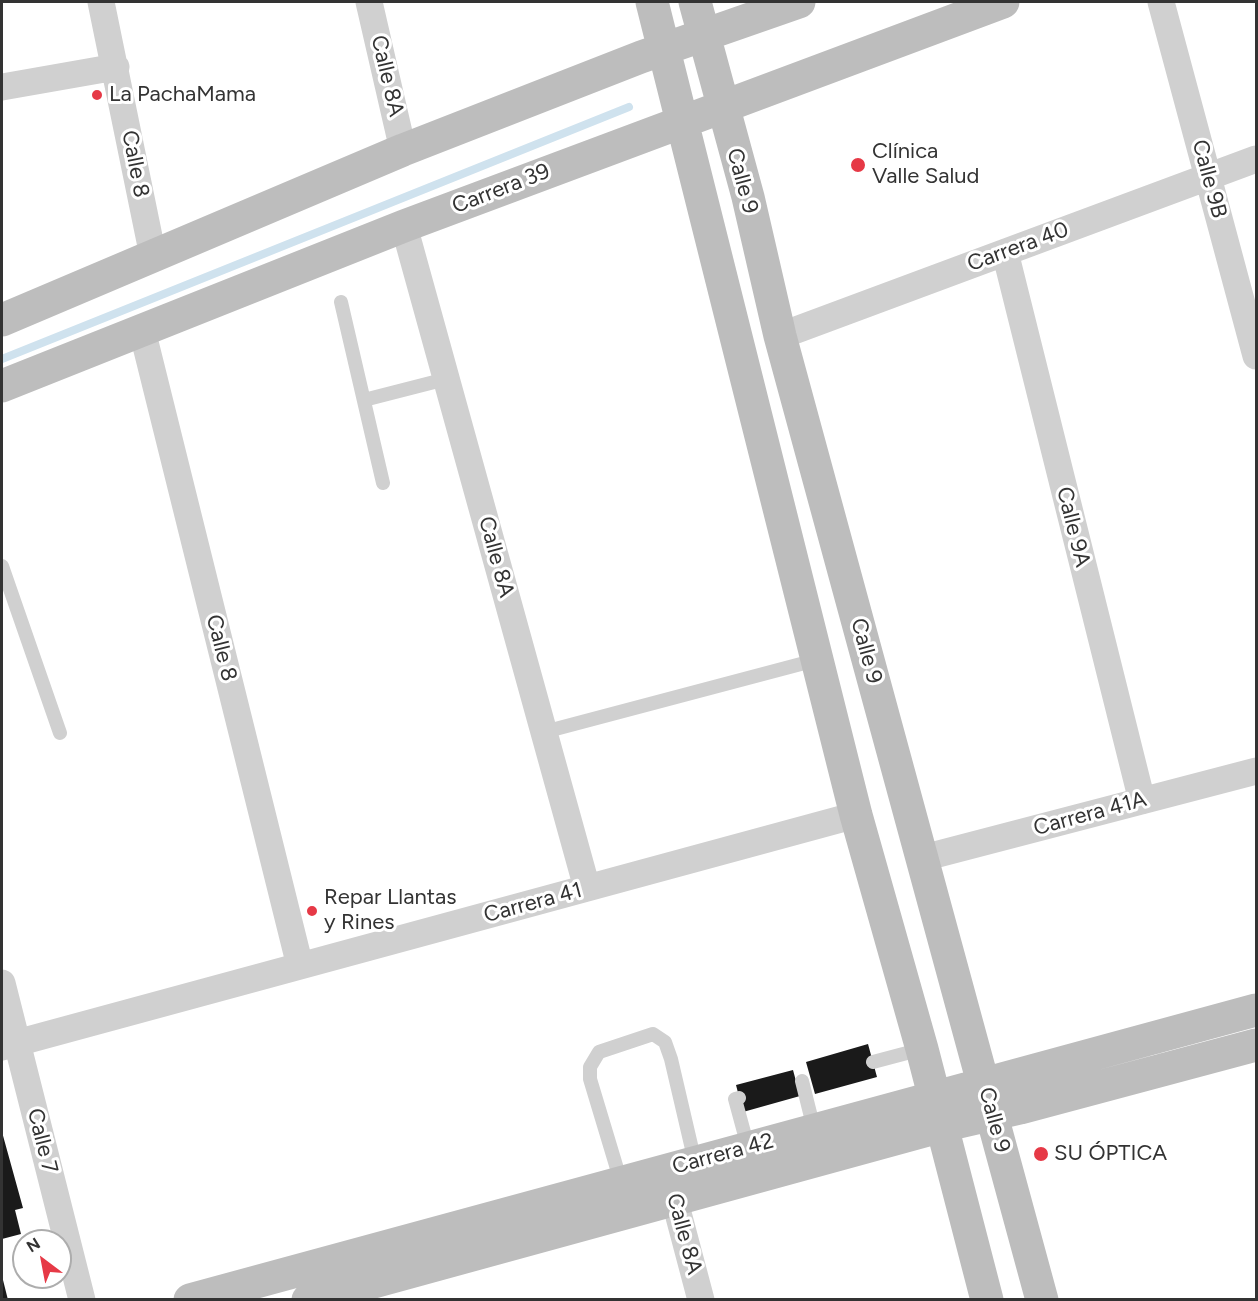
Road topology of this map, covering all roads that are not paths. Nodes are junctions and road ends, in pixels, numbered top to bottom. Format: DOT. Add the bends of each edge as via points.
graph roads {
  1 [pos="101,2"];
  2 [pos="369,2"];
  3 [pos="652,2"];
  4 [pos="695,2"];
  5 [pos="799,2"];
  6 [pos="1003,2"];
  7 [pos="1161,2"];
  8 [pos="704,35"];
  9 [pos="664,49"];
  10 [pos="116,67"];
  11 [pos="2,87"];
  12 [pos="721,106"];
  13 [pos="680,121"];
  14 [pos="403,150"];
  15 [pos="1257,159"];
  16 [pos="1208,177"];
  17 [pos="404,226"];
  18 [pos="1005,252"];
  19 [pos="153,256"];
  20 [pos="341,302"];
  21 [pos="2,320"];
  22 [pos="141,330"];
  23 [pos="780,336"];
  24 [pos="1257,356"];
  25 [pos="446,379"];
  26 [pos="2,386"];
  27 [pos="364,400"];
  28 [pos="383,483"];
  29 [pos="2,566"];
  30 [pos="816,660"];
  31 [pos="544,732"];
  32 [pos="60,733"];
  33 [pos="1257,771"];
  34 [pos="1142,801"];
  35 [pos="856,815"];
  36 [pos="923,858"];
  37 [pos="587,888"];
  38 [pos="300,966"];
  39 [pos="2,983"];
  40 [pos="1257,1010"];
  41 [pos="9,1045"];
  42 [pos="1257,1045"];
  43 [pos="922,1049"];
  44 [pos="873,1062"];
  45 [pos="803,1081"];
  46 [pos="984,1084"];
  47 [pos="740,1098"];
  48 [pos="938,1111"];
  49 [pos="993,1115"];
  50 [pos="813,1129"];
  51 [pos="748,1147"];
  52 [pos="678,1177"];
  53 [pos="621,1182"];
  54 [pos="379,1276"];
  55 [pos="82,1299"];
  56 [pos="190,1299"];
  57 [pos="308,1299"];
  58 [pos="701,1299"];
  59 [pos="987,1299"];
  60 [pos="1042,1299"];
  1 -- 10 [label="street, Calle 8"];
  2 -- 14 [label="street, Calle 8A"];
  3 -- 9 [label="main road, Calle 9"];
  4 -- 8 [label="main road, Calle 9"];
  5 -- 8 [label="main road"];
  6 -- 12 [label="main road, Carrera 39"];
  7 -- 16 [label="street, Calle 9B"];
  8 -- 9 [label="main road"];
  8 -- 12 [label="main road, Calle 9"];
  9 -- 13 [label="main road, Calle 9"];
  9 -- 14 [label="main road"];
  10 -- 11 [label="street"];
  10 -- 19 [label="street, Calle 8"];
  12 -- 13 [label="main road, Carrera 39"];
  12 -- 23 [label="main road, Calle 9"];
  13 -- 17 [label="main road, Carrera 39"];
  13 -- 30 [label="main road, Calle 9"];
  14 -- 19 [label="main road"];
  15 -- 16 [label="street, Carrera 40"];
  16 -- 18 [label="street, Carrera 40"];
  16 -- 24 [label="street, Calle 9B"];
  17 -- 22 [label="main road, Carrera 39"];
  17 -- 25 [label="street, Calle 8A"];
  18 -- 23 [label="street, Carrera 40"];
  18 -- 34 [label="street, Calle 9A"];
  19 -- 21 [label="main road"];
  20 -- 27 [label="lane"];
  22 -- 26 [label="main road, Carrera 39"];
  22 -- 38 [label="street, Calle 8"];
  23 -- 36 [label="main road, Calle 9"];
  25 -- 27 [label="lane"];
  25 -- 31 [label="street, Calle 8A"];
  27 -- 28 [label="lane"];
  29 -- 32 [label="lane"];
  30 -- 31 [label="lane"];
  30 -- 35 [label="main road, Calle 9"];
  31 -- 37 [label="street, Calle 8A"];
  33 -- 34 [label="street, Carrera 41A"];
  34 -- 36 [label="street, Carrera 41A"];
  35 -- 37 [label="street, Carrera 41"];
  35 -- 43 [label="main road, Calle 9"];
  36 -- 46 [label="main road, Calle 9"];
  37 -- 38 [label="street, Carrera 41"];
  38 -- 41 [label="street, Carrera 41"];
  39 -- 41 [label="street, Calle 7"];
  40 -- 46 [label="main road, Carrera 42"];
  41 -- 55 [label="street, Calle 7"];
  42 -- 49 [label="main road, Carrera 42"];
  43 -- 44 [label="lane"];
  43 -- 48 [label="main road, Calle 9"];
  45 -- 50 [label="lane"];
  46 -- 48 [label="main road, Carrera 42"];
  46 -- 49 [label="main road, Calle 9"];
  47 -- 51 [label="lane" via="735,1099"];
  48 -- 49 [label="main road, Carrera 42"];
  48 -- 50 [label="main road, Carrera 42"];
  48 -- 52 [label="main road, Carrera 42"];
  48 -- 59 [label="main road, Calle 9"];
  49 -- 60 [label="main road, Calle 9"];
  50 -- 51 [label="main road, Carrera 42"];
  51 -- 52 [label="main road, Carrera 42"];
  52 -- 53 [label="main road, Carrera 42"];
  52 -- 53 [label="lane" via="671,1059 665,1042 653,1034 599,1052 590,1067 590,1079"];
  52 -- 54 [label="main road, Carrera 42"];
  52 -- 58 [label="street, Calle 8A"];
  53 -- 54 [label="main road, Carrera 42"];
  54 -- 56 [label="main road, Carrera 42"];
  54 -- 57 [label="main road, Carrera 42"];
}
